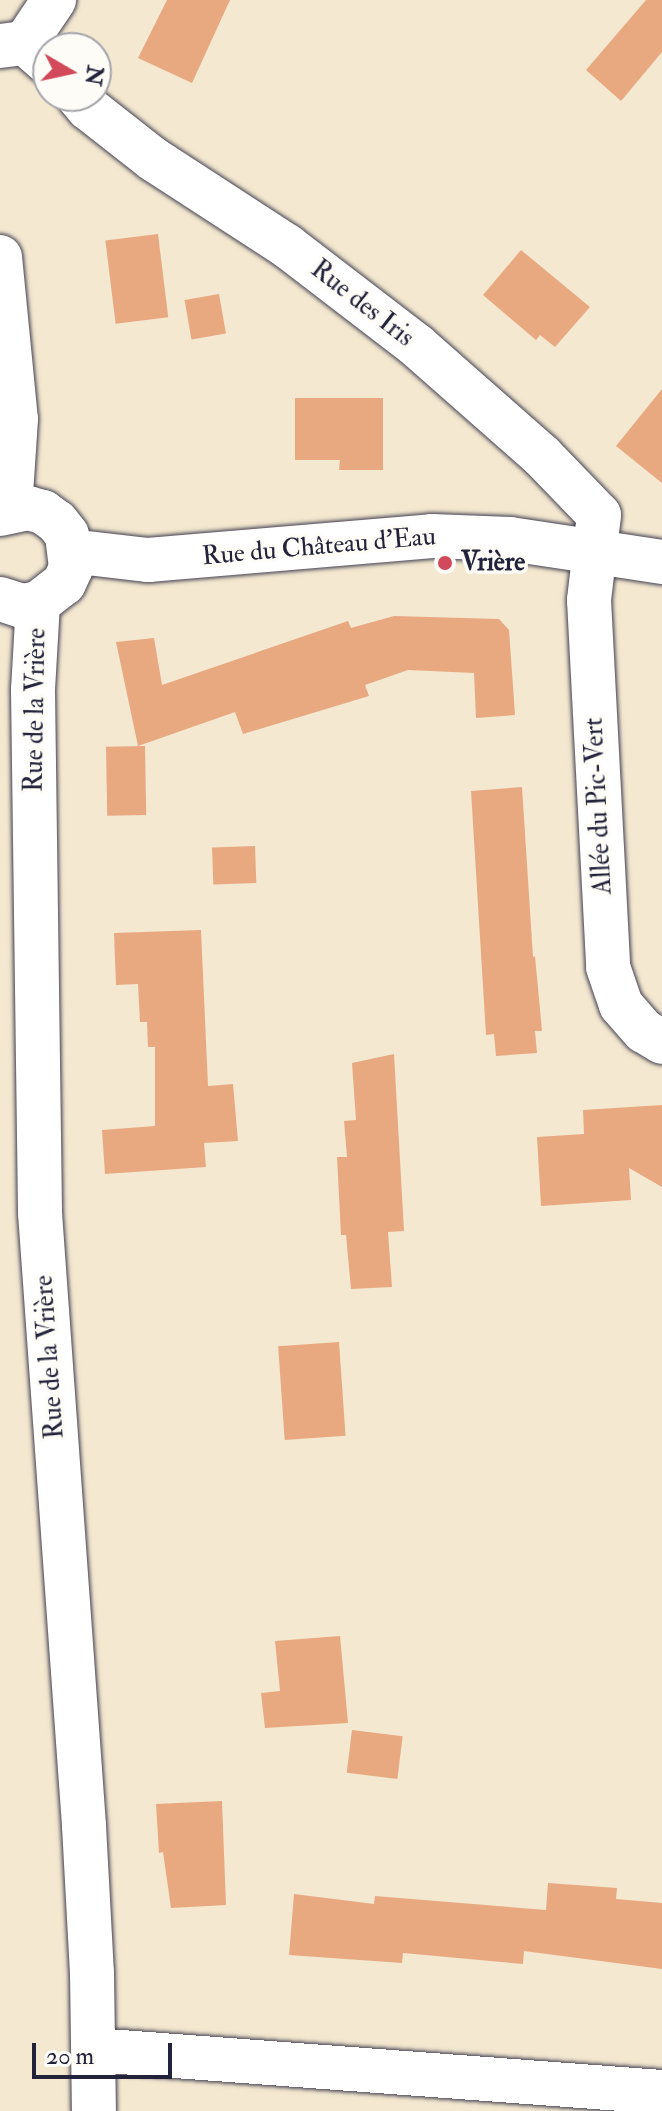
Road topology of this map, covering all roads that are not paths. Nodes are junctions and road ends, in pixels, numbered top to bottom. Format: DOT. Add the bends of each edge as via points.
graph roads {
  1 [pos="54,0"];
  2 [pos="24,50"];
  3 [pos="93,112"];
  4 [pos="0,257"];
  5 [pos="5,512"];
  6 [pos="594,550"];
  7 [pos="70,551"];
  8 [pos="662,562"];
  9 [pos="19,601"];
  10 [pos="662,1042"];
  11 [pos="94,2050"];
  12 [pos="662,2092"];
  13 [pos="94,2111"];
  1 -- 2 [label="street"];
  3 -- 6 [label="street, Rue des Iris" via="153,159 287,246 416,345 542,456 599,515"];
  4 -- 5 [label="street" via="16,419"];
  5 -- 7 [label="street" via="43,512 67,535"];
  6 -- 7 [label="street, Rue du Château d'Eau" via="432,536 148,560"];
  6 -- 8 [label="street, Rue du Château d'Eau"];
  6 -- 10 [label="street, Allée du Pic-Vert" via="589,600 608,967 621,1005"];
  7 -- 9 [label="street" via="71,568 64,583"];
  9 -- 11 [label="street, Rue de la Vrière" via="33,690 40,1213 84,1826"];
  11 -- 12 [label="street"];
  11 -- 13 [label="street, Rue de la Vrière"];
}
